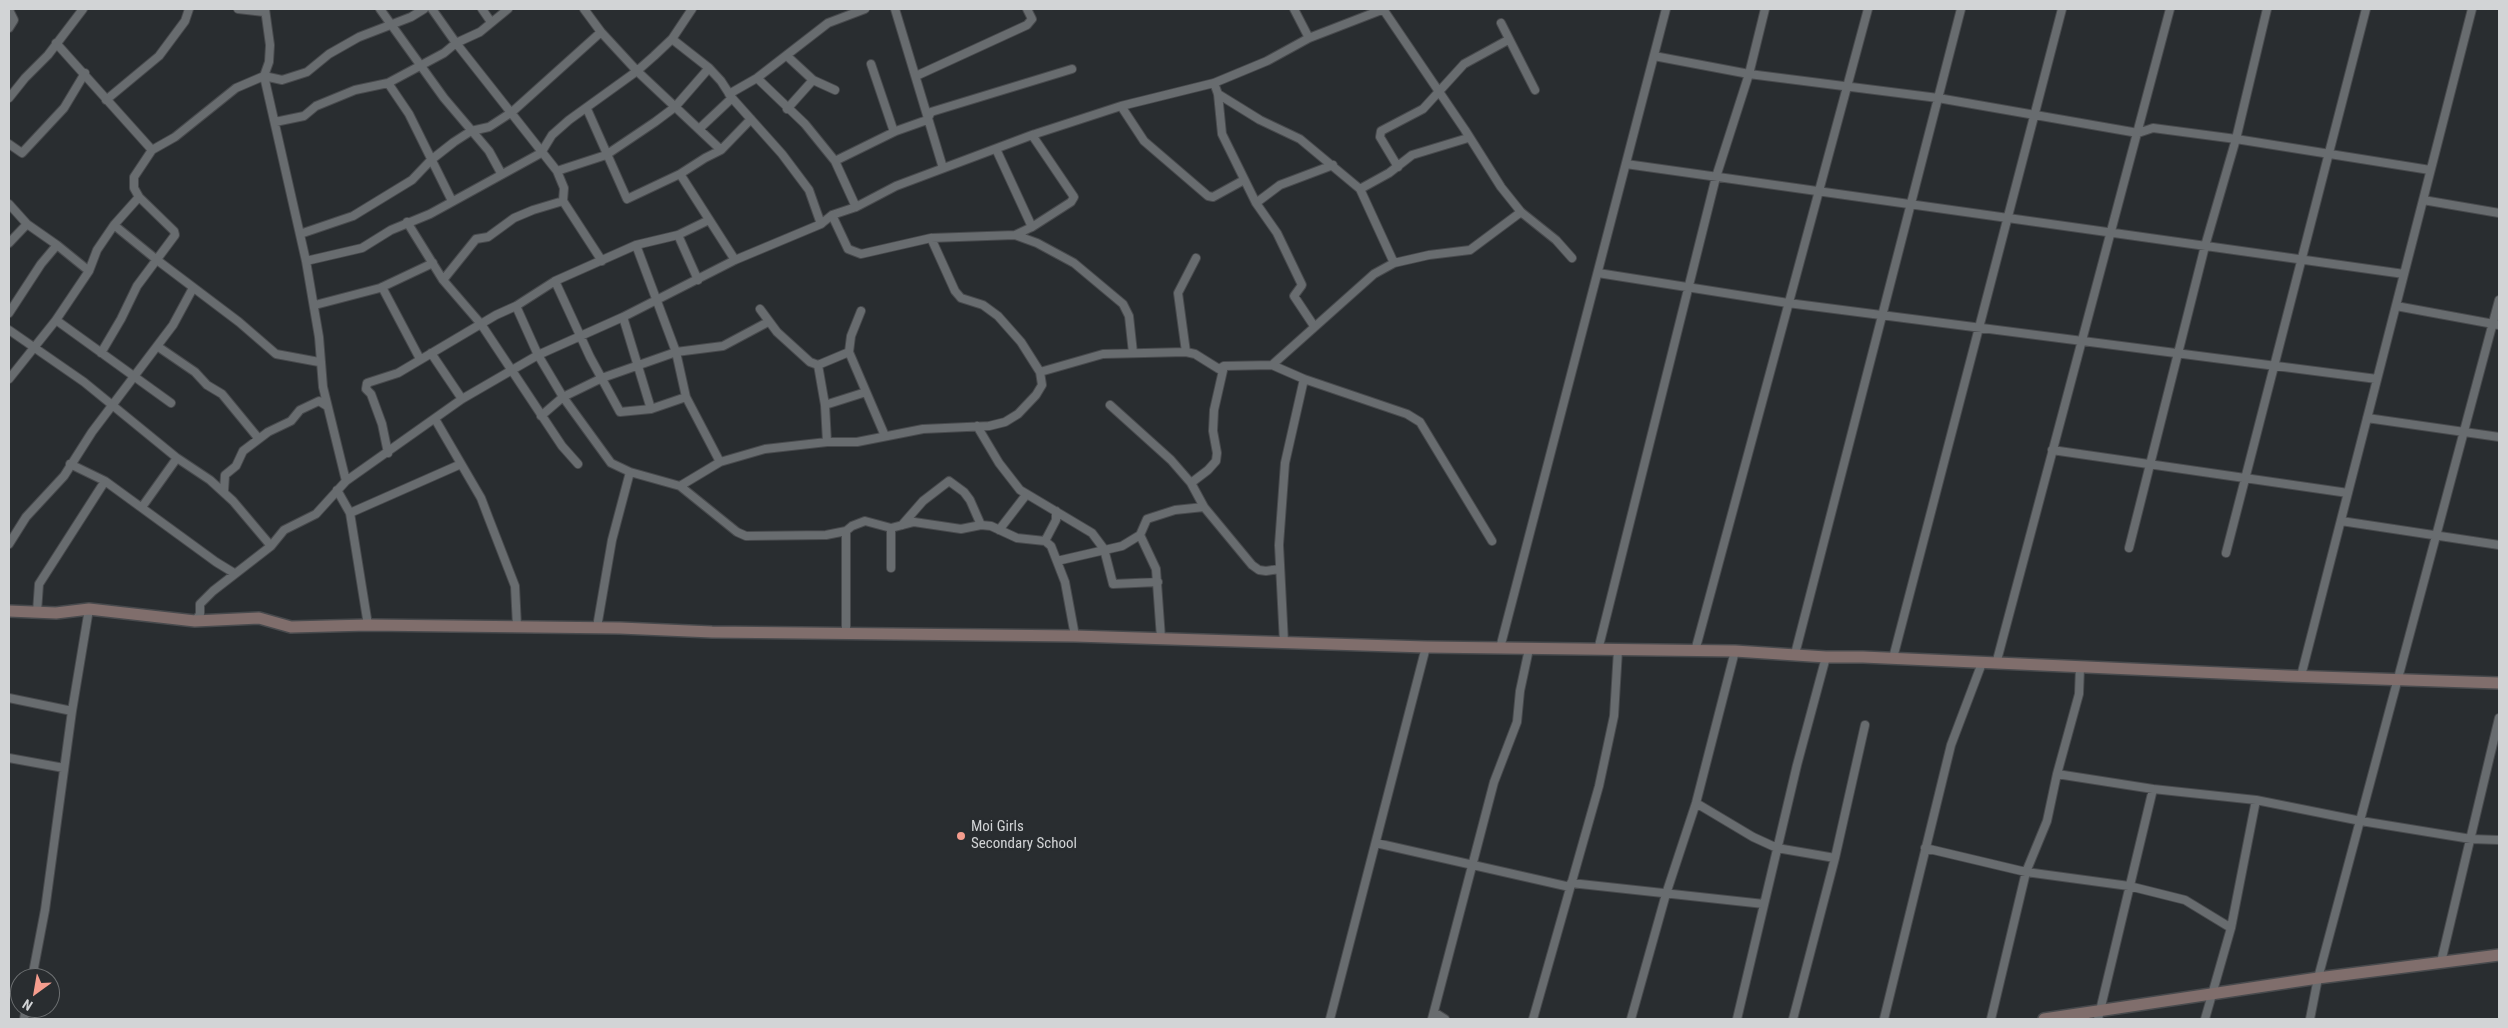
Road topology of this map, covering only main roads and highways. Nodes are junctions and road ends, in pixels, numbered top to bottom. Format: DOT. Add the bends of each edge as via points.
graph roads {
  1 [pos="9,612"];
  2 [pos="2499,682"];
  3 [pos="2499,955"];
  4 [pos="2099,1015"];
  5 [pos="2044,1019"];
  1 -- 2 [label="main road" via="88,609 195,622 258,618 292,627 597,627 1735,652"];
  3 -- 4 [label="main road" via="2318,978"];
  4 -- 5 [label="main road"];
}
